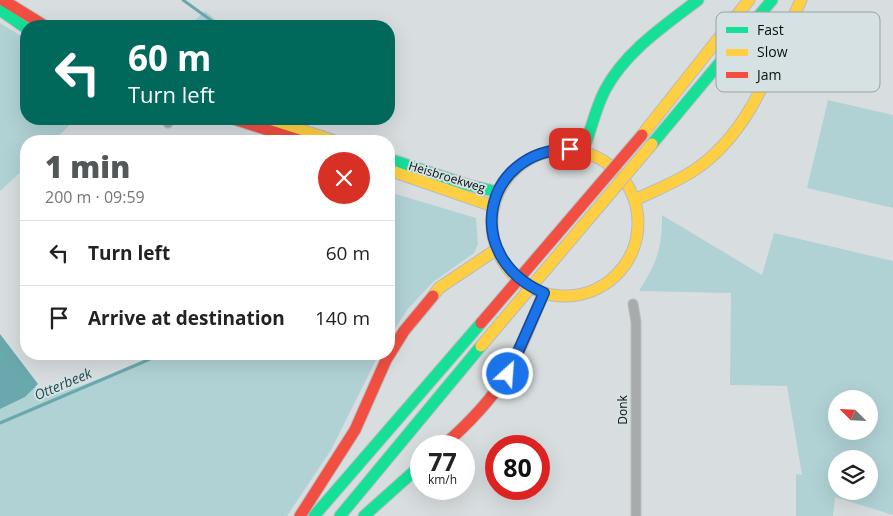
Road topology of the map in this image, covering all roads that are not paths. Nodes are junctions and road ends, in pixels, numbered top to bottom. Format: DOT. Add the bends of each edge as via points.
graph roads {
  1 [pos="3,0"];
  2 [pos="698,0"];
  3 [pos="749,0"];
  4 [pos="772,0"];
  5 [pos="800,0"];
  6 [pos="0,10"];
  7 [pos="739,12"];
  8 [pos="762,12"];
  9 [pos="795,12"];
  10 [pos="35,20"];
  11 [pos="20,24"];
  12 [pos="716,42"];
  13 [pos="716,67"];
  14 [pos="759,92"];
  15 [pos="253,125"];
  16 [pos="286,125"];
  17 [pos="283,135"];
  18 [pos="316,135"];
  19 [pos="583,151"];
  20 [pos="395,167"];
  21 [pos="395,167"];
  22 [pos="498,192"];
  23 [pos="635,200"];
  24 [pos="493,206"];
  25 [pos="496,249"];
  26 [pos="544,293"];
  27 [pos="633,304"];
  28 [pos="395,346"];
  29 [pos="386,360"];
  30 [pos="456,435"];
  31 [pos="410,475"];
  32 [pos="300,516"];
  33 [pos="314,516"];
  34 [pos="340,516"];
  35 [pos="364,516"];
  36 [pos="636,516"];
  1 -- 10 [label="main road"];
  2 -- 19 [label="main road" via="655,33 613,76 599,103"];
  3 -- 7 [label="main road, bridge"];
  4 -- 8 [label="main road, bridge"];
  5 -- 9 [label="main road"];
  6 -- 11 [label="main road"];
  12 -- 33 [label="main road, bridge" via="642,135"];
  13 -- 34 [label="main road, bridge"];
  14 -- 23 [label="main road" via="726,143 697,169"];
  15 -- 17 [label="main road"];
  16 -- 18 [label="main road"];
  19 -- 22 [label="main road" via="559,149 538,154 514,169"];
  19 -- 23 [label="main road" via="614,168 624,178"];
  20 -- 22 [label="main road, Heisbroekweg"];
  21 -- 24 [label="main road, Heisbroekweg"];
  22 -- 24 [label="main road"];
  23 -- 26 [label="main road" via="637,236 629,258 610,281 587,292 557,296"];
  24 -- 25 [label="main road"];
  25 -- 26 [label="main road" via="519,280"];
  25 -- 28 [label="main road" via="439,288"];
  26 -- 30 [label="main road" via="516,357 496,391"];
  27 -- 36 [label="street, Donk" via="636,322"];
  29 -- 32 [label="main road" via="354,430"];
  31 -- 35 [label="main road"];
}
